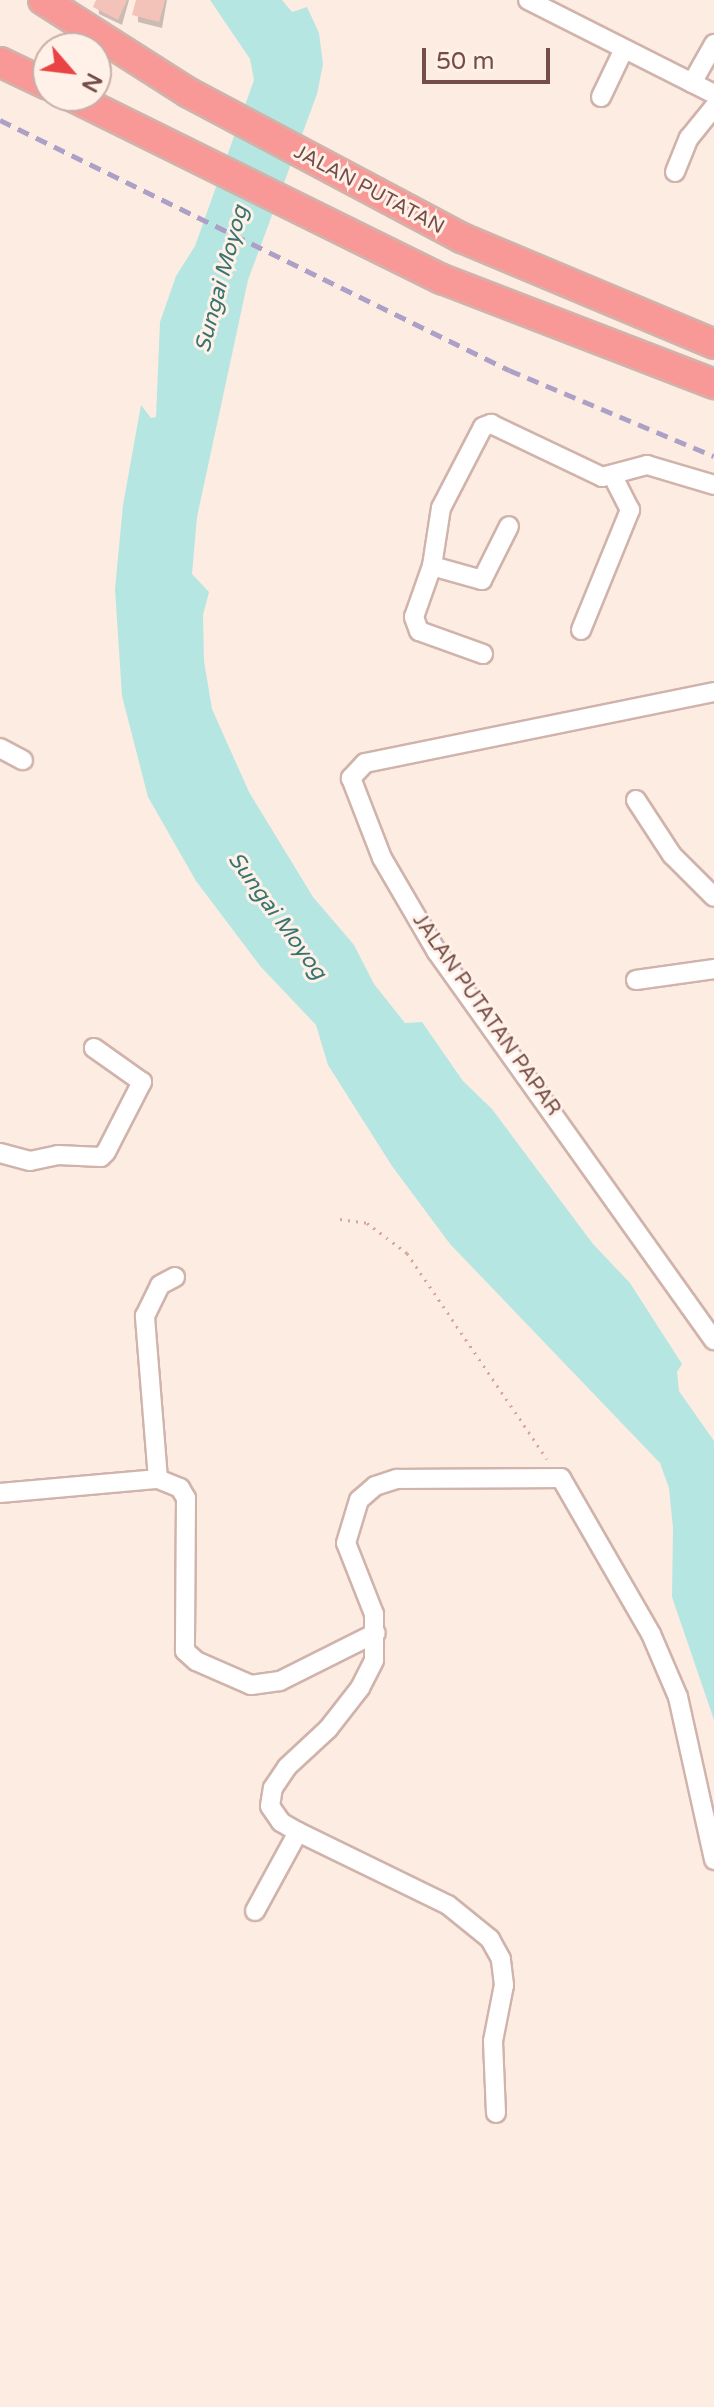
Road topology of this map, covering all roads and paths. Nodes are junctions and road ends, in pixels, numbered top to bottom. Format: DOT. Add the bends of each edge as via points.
graph roads {
  1 [pos="43,0"];
  2 [pos="528,0"];
  3 [pos="714,44"];
  4 [pos="624,49"];
  5 [pos="0,62"];
  6 [pos="32,77"];
  7 [pos="692,83"];
  8 [pos="714,94"];
  9 [pos="601,97"];
  10 [pos="714,107"];
  11 [pos="104,112"];
  12 [pos="675,172"];
  13 [pos="714,344"];
  14 [pos="714,384"];
  15 [pos="613,476"];
  16 [pos="714,485"];
  17 [pos="509,526"];
  18 [pos="432,566"];
  19 [pos="581,630"];
  20 [pos="483,654"];
  21 [pos="714,692"];
  22 [pos="0,748"];
  23 [pos="23,760"];
  24 [pos="636,800"];
  25 [pos="714,897"];
  26 [pos="714,969"];
  27 [pos="636,980"];
  28 [pos="94,1048"];
  29 [pos="0,1153"];
  30 [pos="340,1219"];
  31 [pos="175,1277"];
  32 [pos="714,1340"];
  33 [pos="561,1478"];
  34 [pos="158,1479"];
  35 [pos="0,1493"];
  36 [pos="376,1633"];
  37 [pos="298,1832"];
  38 [pos="714,1860"];
  39 [pos="255,1911"];
  40 [pos="496,2113"];
  1 -- 13 [label="highway, JALAN PUTATAN" via="189,93 475,245"];
  2 -- 4 [label="street"];
  3 -- 7 [label="street"];
  4 -- 7 [label="street"];
  4 -- 9 [label="street"];
  5 -- 6 [label="highway"];
  7 -- 8 [label="street"];
  10 -- 12 [label="street" via="689,138"];
  11 -- 14 [label="highway" via="442,279"];
  15 -- 16 [label="street" via="647,465"];
  15 -- 18 [label="street" via="589,472 486,425 446,495"];
  15 -- 19 [label="street" via="630,510"];
  17 -- 18 [label="street" via="482,580"];
  18 -- 20 [label="street" via="415,625"];
  21 -- 32 [label="street, JALAN PUTATAN PAPAR" via="365,763 351,778 382,858 437,952"];
  22 -- 23 [label="street"];
  24 -- 25 [label="street" via="672,855"];
  26 -- 27 [label="street"];
  28 -- 29 [label="street" via="142,1082 106,1152 101,1157 58,1155 30,1161"];
  30 -- 33 [label="path" via="367,1223 407,1253"];
  31 -- 34 [label="street" via="160,1285 145,1316"];
  33 -- 36 [label="street" via="397,1479 375,1486 359,1500 346,1543 374,1614"];
  33 -- 38 [label="street" via="651,1634 672,1683"];
  34 -- 35 [label="street"];
  34 -- 36 [label="street" via="180,1488 186,1498 184,1635 185,1651 196,1661 251,1685 280,1681"];
  36 -- 37 [label="street" via="374,1660 360,1688 273,1788 270,1806 281,1822"];
  37 -- 39 [label="street"];
  37 -- 40 [label="street" via="423,1890 490,1939 501,1959 504,1985 493,2041"];
}
